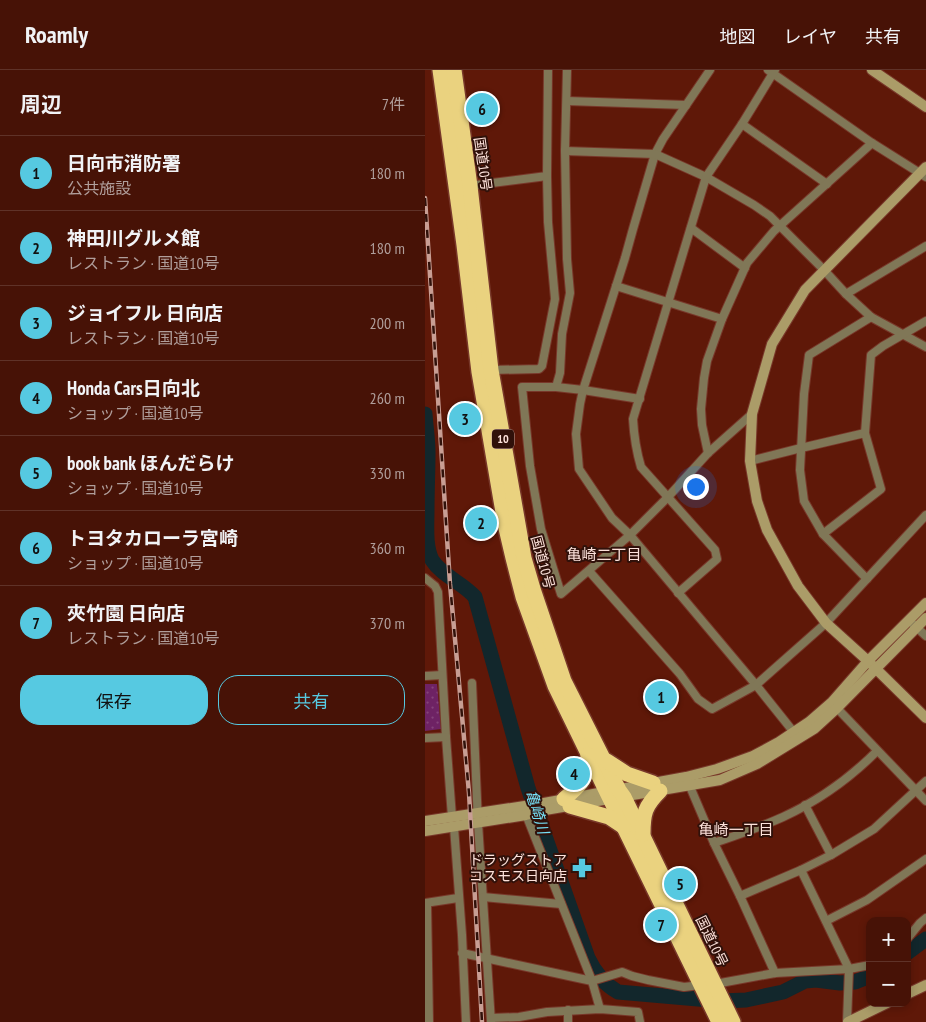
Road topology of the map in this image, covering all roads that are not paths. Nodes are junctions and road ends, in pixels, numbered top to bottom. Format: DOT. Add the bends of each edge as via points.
graph roads {
  1 [pos="440,70"];
  2 [pos="454,70"];
  3 [pos="548,70"];
  4 [pos="567,70"];
  5 [pos="710,70"];
  6 [pos="872,70"];
  7 [pos="772,71"];
  8 [pos="567,101"];
  9 [pos="686,104"];
  10 [pos="926,107"];
  11 [pos="742,124"];
  12 [pos="872,143"];
  13 [pos="565,151"];
  14 [pos="655,154"];
  15 [pos="924,172"];
  16 [pos="547,176"];
  17 [pos="707,177"];
  18 [pos="827,184"];
  19 [pos="463,186"];
  20 [pos="780,227"];
  21 [pos="691,228"];
  22 [pos="926,246"];
  23 [pos="745,268"];
  24 [pos="824,270"];
  25 [pos="616,286"];
  26 [pos="846,294"];
  27 [pos="668,302"];
  28 [pos="871,318"];
  29 [pos="721,319"];
  30 [pos="926,320"];
  31 [pos="903,335"];
  32 [pos="926,347"];
  33 [pos="485,371"];
  34 [pos="556,387"];
  35 [pos="583,390"];
  36 [pos="640,399"];
  37 [pos="751,414"];
  38 [pos="865,433"];
  39 [pos="801,448"];
  40 [pos="708,453"];
  41 [pos="750,461"];
  42 [pos="668,497"];
  43 [pos="926,515"];
  44 [pos="823,534"];
  45 [pos="630,535"];
  46 [pos="589,571"];
  47 [pos="425,578"];
  48 [pos="867,578"];
  49 [pos="678,593"];
  50 [pos="926,603"];
  51 [pos="926,618"];
  52 [pos="826,623"];
  53 [pos="913,623"];
  54 [pos="926,636"];
  55 [pos="872,664"];
  56 [pos="442,675"];
  57 [pos="425,676"];
  58 [pos="471,683"];
  59 [pos="756,685"];
  60 [pos="834,705"];
  61 [pos="926,718"];
  62 [pos="796,736"];
  63 [pos="446,737"];
  64 [pos="425,738"];
  65 [pos="877,751"];
  66 [pos="588,755"];
  67 [pos="603,758"];
  68 [pos="688,781"];
  69 [pos="926,781"];
  70 [pos="656,787"];
  71 [pos="916,791"];
  72 [pos="615,794"];
  73 [pos="926,802"];
  74 [pos="567,803"];
  75 [pos="805,805"];
  76 [pos="524,811"];
  77 [pos="478,818"];
  78 [pos="425,821"];
  79 [pos="453,822"];
  80 [pos="624,827"];
  81 [pos="425,831"];
  82 [pos="643,835"];
  83 [pos="714,843"];
  84 [pos="831,855"];
  85 [pos="926,859"];
  86 [pos="801,870"];
  87 [pos="740,896"];
  88 [pos="483,897"];
  89 [pos="458,898"];
  90 [pos="426,903"];
  91 [pos="561,904"];
  92 [pos="926,918"];
  93 [pos="826,921"];
  94 [pos="911,934"];
  95 [pos="463,953"];
  96 [pos="487,959"];
  97 [pos="866,966"];
  98 [pos="849,968"];
  99 [pos="775,974"];
  100 [pos="592,981"];
  101 [pos="926,985"];
  102 [pos="709,986"];
  103 [pos="911,992"];
  104 [pos="879,1007"];
  105 [pos="427,1009"];
  106 [pos="600,1009"];
  107 [pos="567,1010"];
  108 [pos="726,1017"];
  109 [pos="491,1020"];
  110 [pos="429,1022"];
  111 [pos="466,1022"];
  112 [pos="568,1022"];
  113 [pos="640,1022"];
  114 [pos="848,1022"];
  1 -- 19 [label="highway, 国道10号 / 10"];
  2 -- 19 [label="highway, 国道10号 / 10"];
  3 -- 16 [label="street"];
  4 -- 8 [label="street"];
  5 -- 9 [label="street"];
  6 -- 10 [label="street"];
  7 -- 11 [label="street"];
  7 -- 12 [label="street"];
  8 -- 9 [label="street"];
  8 -- 13 [label="street"];
  9 -- 14 [label="street"];
  11 -- 17 [label="street"];
  11 -- 18 [label="street"];
  12 -- 15 [label="street"];
  12 -- 18 [label="street"];
  13 -- 14 [label="street"];
  13 -- 34 [label="street" via="570,293 561,334 560,373"];
  14 -- 17 [label="street"];
  14 -- 25 [label="street"];
  15 -- 24 [label="street"];
  16 -- 19 [label="street"];
  16 -- 33 [label="street" via="555,299 542,366 539,369"];
  17 -- 20 [label="street" via="754,205"];
  17 -- 21 [label="street"];
  18 -- 20 [label="street"];
  19 -- 33 [label="highway, 国道10号 / 10" via="464,245"];
  20 -- 23 [label="street"];
  20 -- 24 [label="street"];
  21 -- 23 [label="street"];
  21 -- 27 [label="street"];
  22 -- 26 [label="street"];
  23 -- 29 [label="street"];
  24 -- 26 [label="street"];
  24 -- 37 [label="street" via="805,290 772,344"];
  25 -- 27 [label="street"];
  25 -- 35 [label="street"];
  26 -- 28 [label="street"];
  27 -- 29 [label="street"];
  27 -- 36 [label="street"];
  28 -- 31 [label="street"];
  28 -- 39 [label="street" via="809,355"];
  29 -- 40 [label="street" via="707,360 702,393 702,424"];
  30 -- 31 [label="street"];
  31 -- 32 [label="street"];
  31 -- 38 [label="street" via="871,355"];
  33 -- 66 [label="highway, 国道10号 / 10" via="505,524 523,597 555,686"];
  33 -- 67 [label="highway, 国道10号 / 10" via="534,592 565,681"];
  34 -- 35 [label="street"];
  34 -- 46 [label="street" via="522,387 539,520 561,594"];
  35 -- 36 [label="street"];
  35 -- 45 [label="street" via="576,434 579,469 612,518"];
  36 -- 42 [label="street" via="633,419 637,454 641,467"];
  37 -- 40 [label="street"];
  37 -- 41 [label="street"];
  38 -- 39 [label="street"];
  38 -- 44 [label="street" via="881,489"];
  39 -- 41 [label="street"];
  39 -- 44 [label="street" via="804,501"];
  40 -- 42 [label="street"];
  41 -- 52 [label="street" via="757,501 767,530 798,586"];
  42 -- 45 [label="street"];
  42 -- 49 [label="street" via="715,550 717,559"];
  43 -- 48 [label="street"];
  44 -- 48 [label="street"];
  45 -- 46 [label="street"];
  45 -- 49 [label="street"];
  46 -- 59 [label="street" via="680,674 698,699 712,709"];
  47 -- 56 [label="street" via="437,592"];
  48 -- 52 [label="street"];
  49 -- 59 [label="street"];
  50 -- 53 [label="street"];
  51 -- 53 [label="street"];
  52 -- 55 [label="street"];
  52 -- 59 [label="street"];
  53 -- 54 [label="street"];
  53 -- 55 [label="street"];
  55 -- 60 [label="street"];
  55 -- 61 [label="street"];
  56 -- 57 [label="street"];
  56 -- 63 [label="street"];
  58 -- 77 [label="street"];
  59 -- 62 [label="street"];
  60 -- 62 [label="street" via="809,722"];
  60 -- 65 [label="street"];
  62 -- 68 [label="street"];
  63 -- 64 [label="street"];
  63 -- 79 [label="street"];
  65 -- 71 [label="street"];
  65 -- 75 [label="street" via="859,769"];
  66 -- 72 [label="highway, 国道10号 / 10"];
  66 -- 74 [label="highway" via="585,778"];
  67 -- 70 [label="highway" via="627,774"];
  67 -- 72 [label="highway, 国道10号 / 10"];
  68 -- 70 [label="street"];
  68 -- 83 [label="street"];
  69 -- 71 [label="street"];
  70 -- 72 [label="street"];
  70 -- 82 [label="highway" via="646,808"];
  71 -- 73 [label="street"];
  71 -- 84 [label="street" via="874,829"];
  72 -- 74 [label="street"];
  72 -- 80 [label="highway, 国道10号 / 10"];
  72 -- 82 [label="highway, 国道10号 / 10"];
  74 -- 76 [label="street"];
  74 -- 80 [label="highway" via="609,817"];
  75 -- 83 [label="street" via="784,817"];
  75 -- 84 [label="street"];
  76 -- 77 [label="street"];
  76 -- 91 [label="street"];
  77 -- 79 [label="street"];
  77 -- 88 [label="street"];
  78 -- 79 [label="street"];
  79 -- 81 [label="street"];
  79 -- 89 [label="street"];
  80 -- 102 [label="highway, 国道10号 / 10"];
  82 -- 102 [label="highway, 国道10号 / 10"];
  83 -- 87 [label="street"];
  84 -- 86 [label="street"];
  85 -- 93 [label="street" via="867,900"];
  86 -- 87 [label="street"];
  86 -- 93 [label="street"];
  87 -- 99 [label="street"];
  88 -- 91 [label="street"];
  88 -- 96 [label="street"];
  89 -- 90 [label="street"];
  89 -- 95 [label="street"];
  90 -- 105 [label="street"];
  91 -- 100 [label="street"];
  92 -- 94 [label="street"];
  93 -- 98 [label="street"];
  95 -- 96 [label="street"];
  95 -- 111 [label="street"];
  96 -- 100 [label="street"];
  96 -- 109 [label="street"];
  97 -- 98 [label="street"];
  98 -- 99 [label="street"];
  98 -- 114 [label="street"];
  99 -- 102 [label="street"];
  100 -- 102 [label="street" via="621,972 684,987"];
  100 -- 106 [label="street"];
  101 -- 103 [label="street"];
  102 -- 108 [label="highway, 国道10号 / 10"];
  104 -- 114 [label="street"];
  105 -- 110 [label="street"];
  106 -- 107 [label="street"];
  106 -- 113 [label="street" via="638,1012"];
  107 -- 109 [label="street"];
  107 -- 112 [label="street"];
}
